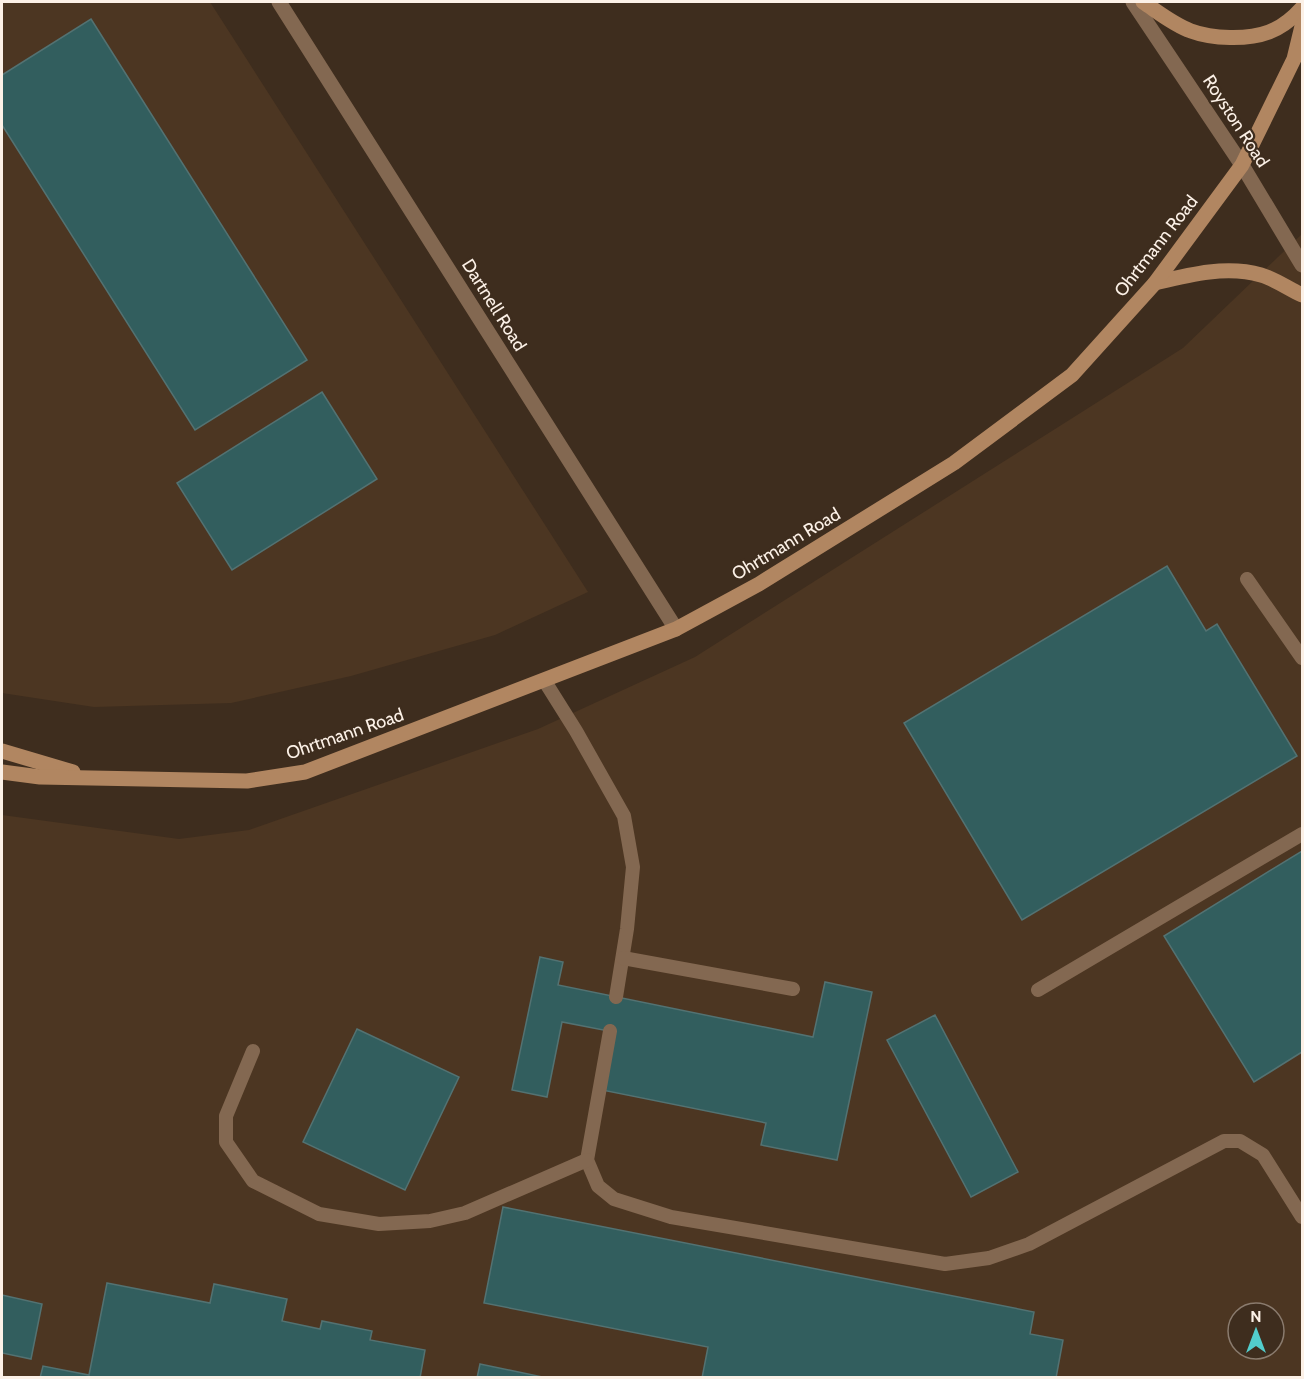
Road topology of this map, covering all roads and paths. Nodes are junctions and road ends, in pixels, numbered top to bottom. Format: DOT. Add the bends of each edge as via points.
graph roads {
  1 [pos="279,2"];
  2 [pos="1133,2"];
  3 [pos="1143,2"];
  4 [pos="1302,8"];
  5 [pos="1302,26"];
  6 [pos="1242,165"];
  7 [pos="1302,265"];
  8 [pos="1155,283"];
  9 [pos="1302,295"];
  10 [pos="1247,579"];
  11 [pos="676,629"];
  12 [pos="1302,658"];
  13 [pos="544,680"];
  14 [pos="2,751"];
  15 [pos="2,772"];
  16 [pos="87,777"];
  17 [pos="1302,834"];
  18 [pos="623,958"];
  19 [pos="793,989"];
  20 [pos="1038,990"];
  21 [pos="616,997"];
  22 [pos="610,1031"];
  23 [pos="253,1051"];
  24 [pos="587,1160"];
  25 [pos="1302,1217"];
  1 -- 11 [label="street, Dartnell Road"];
  2 -- 6 [label="street, Royston Road"];
  3 -- 4 [label="main road" via="1191,31 1231,38 1268,33 1290,21"];
  5 -- 6 [label="main road, Ohrtmann Road" via="1294,59"];
  6 -- 7 [label="street, Royston Road"];
  6 -- 8 [label="main road, Ohrtmann Road"];
  8 -- 9 [label="main road" via="1189,274 1238,271 1261,275"];
  8 -- 11 [label="main road, Ohrtmann Road" via="1072,375 954,463 759,584"];
  10 -- 12 [label="lane"];
  11 -- 13 [label="main road, Ohrtmann Road"];
  13 -- 16 [label="main road, Ohrtmann Road" via="305,772 247,781"];
  13 -- 18 [label="lane" via="624,816 633,867"];
  14 -- 16 [label="main road, Ohrtmann Road"];
  15 -- 16 [label="main road, Ohrtmann Road"];
  17 -- 20 [label="lane"];
  18 -- 19 [label="lane"];
  18 -- 21 [label="lane"];
  22 -- 24 [label="lane"];
  23 -- 24 [label="lane" via="226,1116 226,1142 253,1181 319,1214 379,1224 430,1221 465,1213"];
  24 -- 25 [label="lane" via="598,1186 614,1199 671,1217 945,1264 988,1258 1029,1244 1224,1142 1240,1142 1263,1155"];
}
